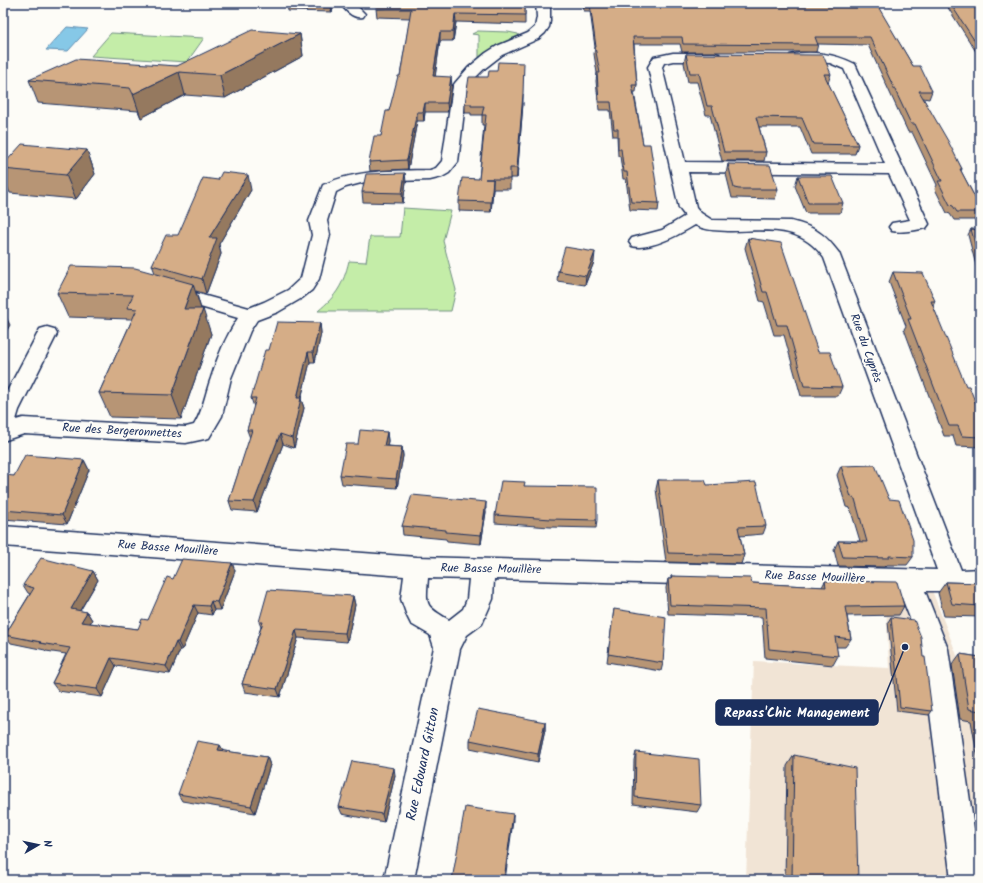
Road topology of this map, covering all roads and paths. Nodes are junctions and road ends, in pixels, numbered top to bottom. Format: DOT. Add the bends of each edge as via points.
graph roads {
  1 [pos="348,3"];
  2 [pos="543,3"];
  3 [pos="358,14"];
  4 [pos="734,57"];
  5 [pos="780,58"];
  6 [pos="679,167"];
  7 [pos="895,169"];
  8 [pos="695,217"];
  9 [pos="898,226"];
  10 [pos="638,242"];
  11 [pos="154,287"];
  12 [pos="250,315"];
  13 [pos="47,334"];
  14 [pos="3,426"];
  15 [pos="3,433"];
  16 [pos="3,536"];
  17 [pos="417,567"];
  18 [pos="482,568"];
  19 [pos="908,580"];
  20 [pos="980,580"];
  21 [pos="953,581"];
  22 [pos="447,647"];
  23 [pos="399,880"];
  24 [pos="966,880"];
  1 -- 3 [label="street"];
  2 -- 12 [label="street" via="543,24 540,30 500,50 466,77 460,86 450,162 445,170 430,175 363,177 329,189 318,221 321,235 310,279 296,294"];
  4 -- 6 [label="street" via="673,57 659,60 655,67"];
  5 -- 7 [label="street" via="826,58 838,60 850,67"];
  6 -- 7 [label="street"];
  6 -- 8 [label="street" via="688,208"];
  7 -- 9 [label="street" via="920,224"];
  8 -- 10 [label="street" via="668,234"];
  8 -- 21 [label="street, Rue du Cyprès" via="708,225 790,226 809,233 822,242 833,257"];
  11 -- 12 [label="street"];
  12 -- 15 [label="street, Rue des Bergeronnettes" via="240,330 221,378 210,416 201,432 186,435 23,426"];
  13 -- 14 [label="street" via="8,410"];
  16 -- 17 [label="street, Rue Basse Mouillère"];
  17 -- 18 [label="street, Rue Basse Mouillère"];
  17 -- 22 [label="street" via="414,599 420,616 440,628"];
  18 -- 19 [label="street, Rue Basse Mouillère"];
  18 -- 22 [label="street, Rue Edouard Gitton" via="480,599 473,616 458,627"];
  19 -- 21 [label="street, Rue Basse Mouillère"];
  19 -- 24 [label="street" via="935,648"];
  20 -- 21 [label="street, Rue Basse Mouillère"];
  22 -- 23 [label="street, Rue Edouard Gitton"];
}
